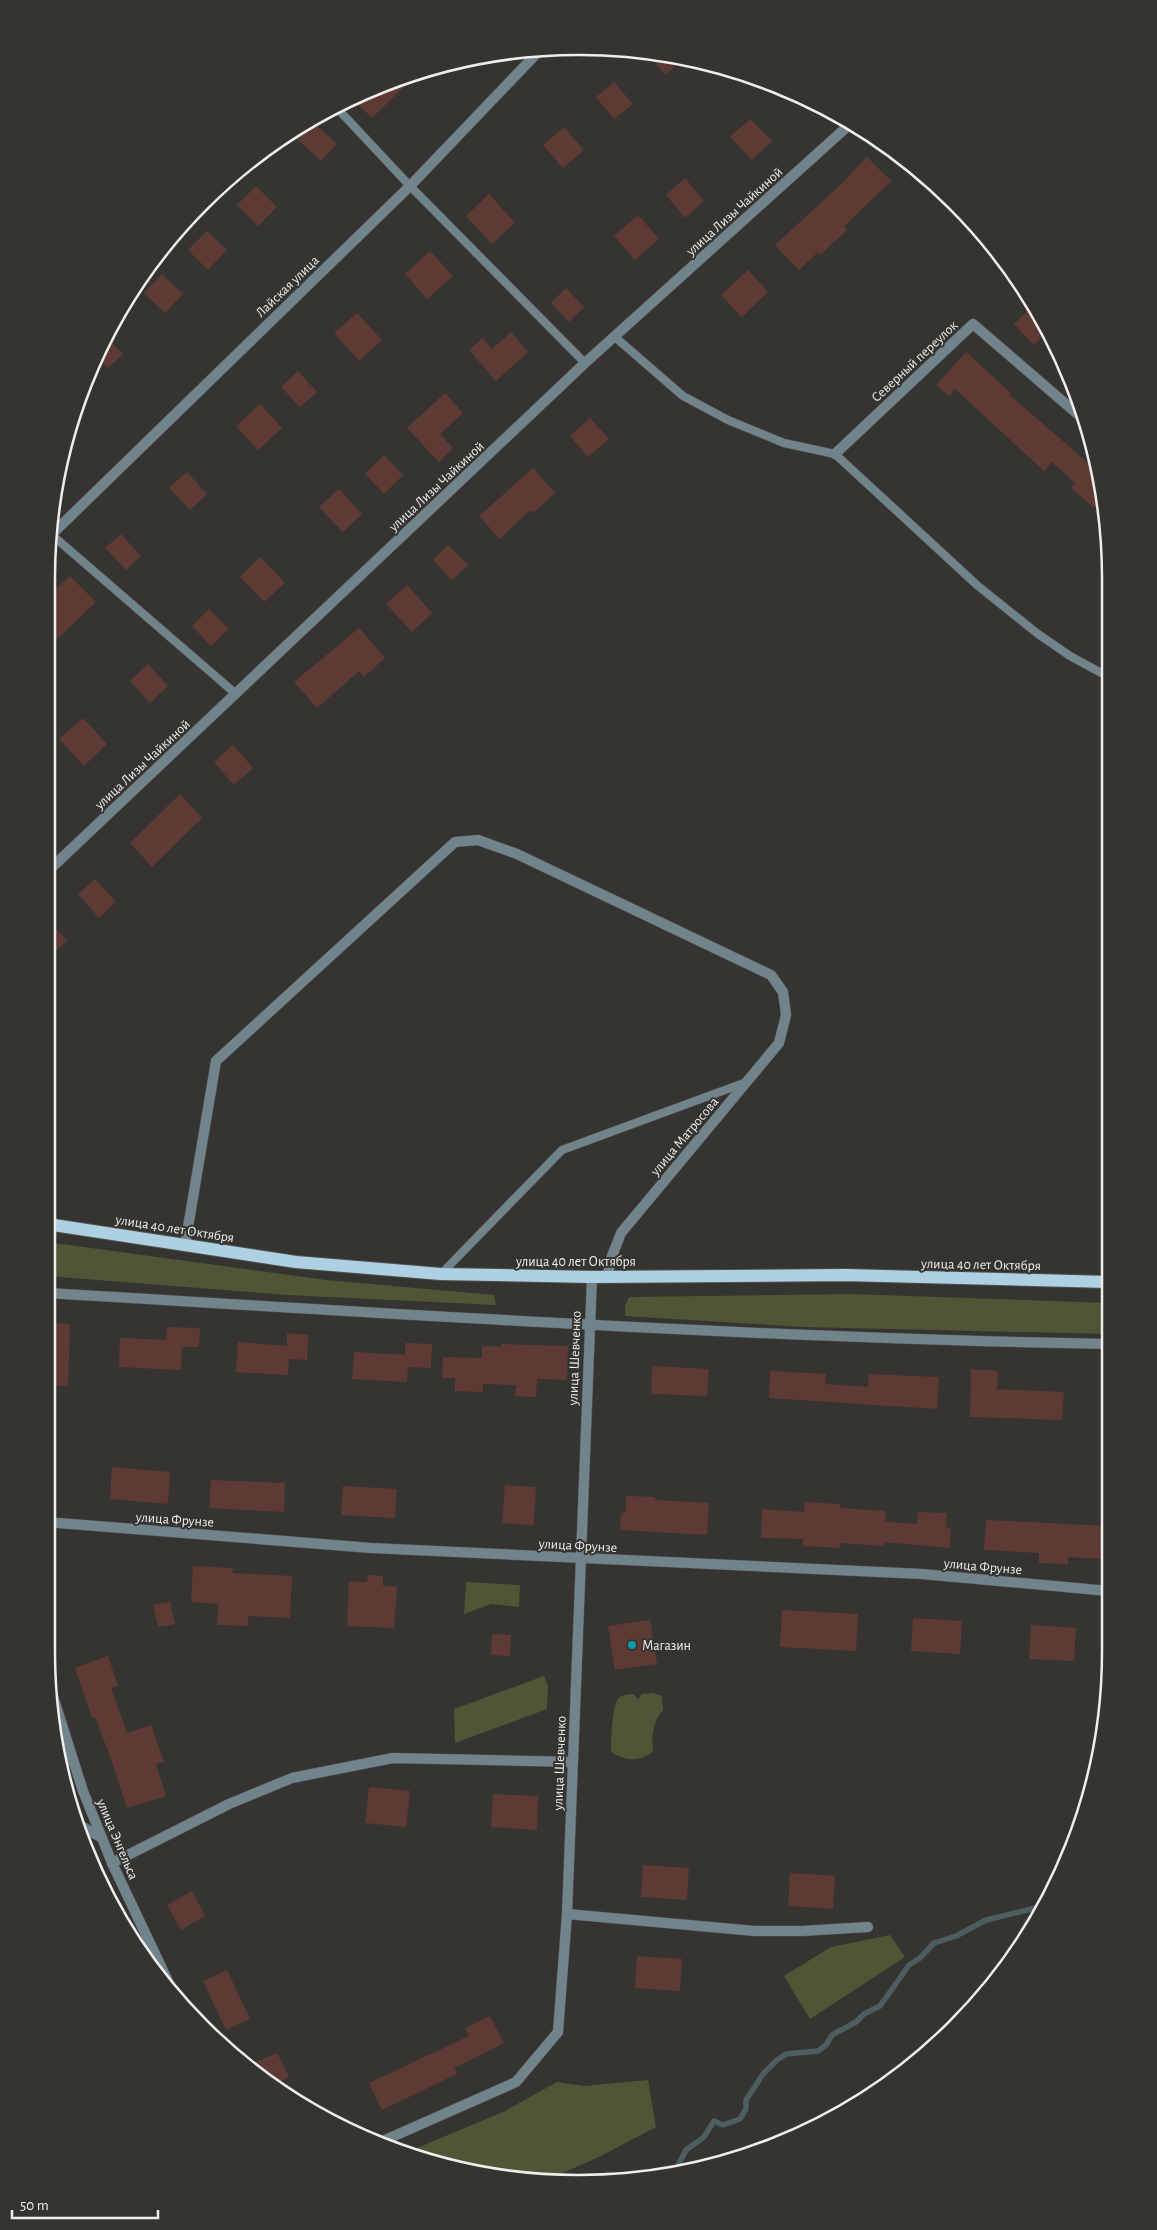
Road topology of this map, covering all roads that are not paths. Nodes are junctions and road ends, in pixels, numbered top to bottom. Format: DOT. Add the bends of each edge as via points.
graph roads {
  1 [pos="533,57"];
  2 [pos="341,112"];
  3 [pos="845,128"];
  4 [pos="410,186"];
  5 [pos="615,337"];
  6 [pos="585,364"];
  7 [pos="1074,409"];
  8 [pos="835,454"];
  9 [pos="57,529"];
  10 [pos="56,541"];
  11 [pos="1102,673"];
  12 [pos="236,694"];
  13 [pos="55,864"];
  14 [pos="746,1082"];
  15 [pos="55,1225"];
  16 [pos="185,1245"];
  17 [pos="441,1274"];
  18 [pos="592,1277"];
  19 [pos="608,1277"];
  20 [pos="1102,1282"];
  21 [pos="55,1293"];
  22 [pos="588,1326"];
  23 [pos="1102,1344"];
  24 [pos="55,1524"];
  25 [pos="580,1559"];
  26 [pos="1102,1590"];
  27 [pos="59,1714"];
  28 [pos="68,1745"];
  29 [pos="66,1757"];
  30 [pos="574,1762"];
  31 [pos="86,1829"];
  32 [pos="102,1838"];
  33 [pos="112,1863"];
  34 [pos="567,1914"];
  35 [pos="868,1927"];
  36 [pos="162,1969"];
  37 [pos="388,2139"];
  1 -- 4 [label="street, Лайская улица"];
  2 -- 4 [label="lane"];
  3 -- 5 [label="street, улица Лизы Чайкиной"];
  4 -- 6 [label="lane"];
  4 -- 9 [label="street, Лайская улица"];
  5 -- 6 [label="street, улица Лизы Чайкиной"];
  5 -- 8 [label="lane" via="683,396 728,420 784,442"];
  6 -- 12 [label="street, улица Лизы Чайкиной"];
  7 -- 8 [label="street, Северный переулок" via="973,324"];
  8 -- 11 [label="lane" via="978,586 1038,634"];
  10 -- 12 [label="lane"];
  12 -- 13 [label="street, улица Лизы Чайкиной"];
  14 -- 16 [label="street, улица Матросова" via="779,1043 786,1015 783,992 771,975 517,854 478,840 455,842 216,1061"];
  14 -- 17 [label="lane" via="562,1150"];
  14 -- 19 [label="street, улица Матросова" via="621,1233 610,1261"];
  15 -- 16 [label="main road, улица 40 лет Октября"];
  16 -- 17 [label="main road, улица 40 лет Октября" via="296,1262"];
  17 -- 18 [label="main road, улица 40 лет Октября"];
  18 -- 19 [label="main road, улица 40 лет Октября"];
  18 -- 22 [label="street, улица Шевченко"];
  19 -- 20 [label="main road, улица 40 лет Октября" via="845,1275"];
  21 -- 22 [label="street"];
  22 -- 23 [label="street" via="825,1337"];
  22 -- 25 [label="street, улица Шевченко"];
  24 -- 25 [label="street, улица Фрунзе" via="371,1548"];
  25 -- 26 [label="street, улица Фрунзе" via="922,1574"];
  25 -- 30 [label="street, улица Шевченко"];
  27 -- 28 [label="street, улица Энгельса"];
  28 -- 29 [label="street"];
  28 -- 32 [label="street, улица Энгельса"];
  30 -- 33 [label="street" via="393,1758 292,1778 228,1804"];
  30 -- 34 [label="street, улица Шевченко"];
  31 -- 32 [label="street"];
  32 -- 33 [label="street, улица Энгельса"];
  33 -- 36 [label="street, улица Энгельса"];
  34 -- 35 [label="street" via="755,1931"];
  34 -- 37 [label="street, улица Шевченко" via="558,2032 516,2082"];
}
